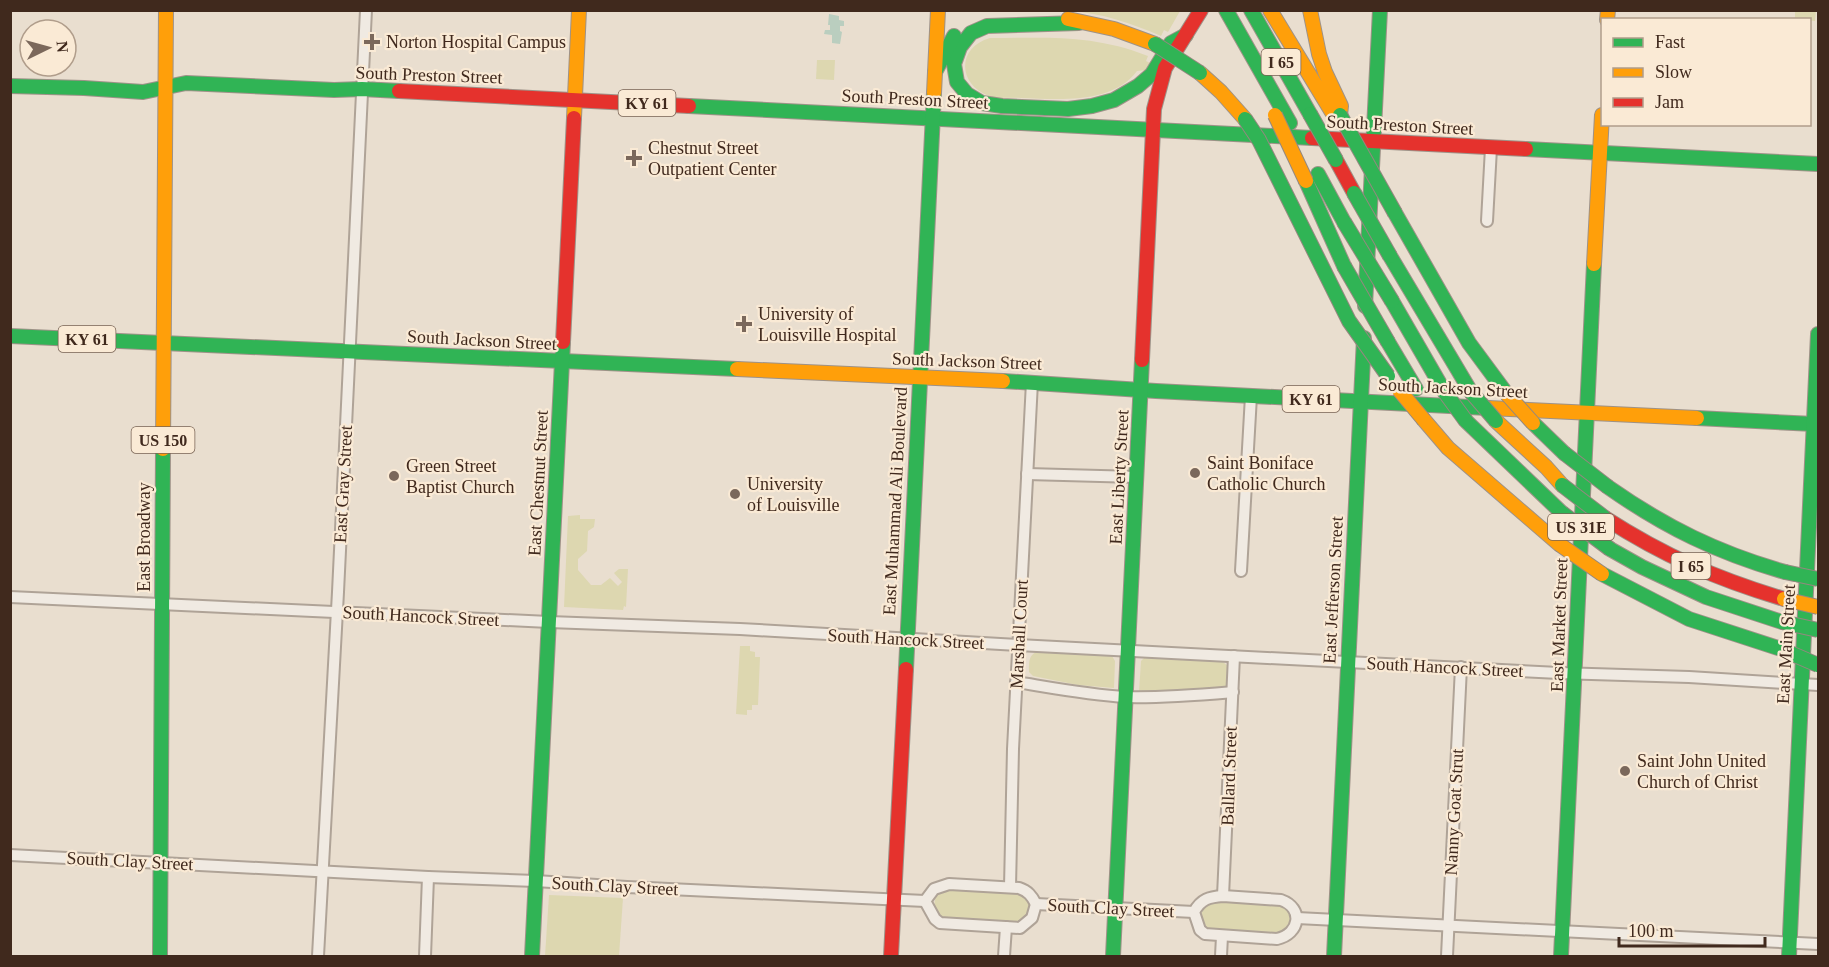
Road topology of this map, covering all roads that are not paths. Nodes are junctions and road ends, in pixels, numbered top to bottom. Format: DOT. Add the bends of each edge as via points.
graph roads {
  1 [pos="166,10"];
  2 [pos="366,10"];
  3 [pos="579,10"];
  4 [pos="938,10"];
  5 [pos="1201,10"];
  6 [pos="1226,10"];
  7 [pos="1251,10"];
  8 [pos="1270,10"];
  9 [pos="1310,10"];
  10 [pos="1380,10"];
  11 [pos="1079,23"];
  12 [pos="1186,35"];
  13 [pos="948,46"];
  14 [pos="1260,71"];
  15 [pos="935,72"];
  16 [pos="10,86"];
  17 [pos="166,88"];
  18 [pos="362,89"];
  19 [pos="575,100"];
  20 [pos="1340,115"];
  21 [pos="933,118"];
  22 [pos="999,122"];
  23 [pos="1602,126"];
  24 [pos="1154,130"];
  25 [pos="1373,142"];
  26 [pos="1491,148"];
  27 [pos="1601,153"];
  28 [pos="1818,164"];
  29 [pos="1312,177"];
  30 [pos="1486,221"];
  31 [pos="1818,334"];
  32 [pos="10,336"];
  33 [pos="164,343"];
  34 [pos="350,352"];
  35 [pos="563,362"];
  36 [pos="920,378"];
  37 [pos="1032,382"];
  38 [pos="1141,390"];
  39 [pos="1251,396"];
  40 [pos="1360,402"];
  41 [pos="1585,413"];
  42 [pos="1814,424"];
  43 [pos="1027,474"];
  44 [pos="1137,477"];
  45 [pos="1504,495"];
  46 [pos="1242,571"];
  47 [pos="1818,579"];
  48 [pos="10,597"];
  49 [pos="162,604"];
  50 [pos="1818,607"];
  51 [pos="337,612"];
  52 [pos="549,622"];
  53 [pos="1818,630"];
  54 [pos="906,639"];
  55 [pos="1018,645"];
  56 [pos="1781,649"];
  57 [pos="1128,651"];
  58 [pos="1818,654"];
  59 [pos="1234,656"];
  60 [pos="1348,662"];
  61 [pos="1818,664"];
  62 [pos="1461,668"];
  63 [pos="1575,674"];
  64 [pos="1016,682"];
  65 [pos="1801,685"];
  66 [pos="1818,685"];
  67 [pos="1233,692"];
  68 [pos="1126,697"];
  69 [pos="10,855"];
  70 [pos="162,863"];
  71 [pos="323,872"];
  72 [pos="428,877"];
  73 [pos="536,881"];
  74 [pos="1010,887"];
  75 [pos="1223,897"];
  76 [pos="893,899"];
  77 [pos="925,901"];
  78 [pos="1036,904"];
  79 [pos="1115,908"];
  80 [pos="1194,912"];
  81 [pos="1297,918"];
  82 [pos="1336,920"];
  83 [pos="1448,926"];
  84 [pos="1006,927"];
  85 [pos="1562,931"];
  86 [pos="1222,936"];
  87 [pos="1818,944"];
  88 [pos="1789,950"];
  89 [pos="160,957"];
  90 [pos="318,957"];
  91 [pos="424,957"];
  92 [pos="532,957"];
  93 [pos="891,957"];
  94 [pos="1004,957"];
  95 [pos="1113,957"];
  96 [pos="1221,957"];
  97 [pos="1334,957"];
  98 [pos="1447,957"];
  99 [pos="1561,957"];
  1 -- 17 [label="main road, East Broadway / US 150"];
  2 -- 18 [label="street, East Gray Street"];
  3 -- 19 [label="main road, East Chestnut Street"];
  4 -- 15 [label="main road, East Muhammad Ali Boulevard"];
  5 -- 12 [label="main road, East Liberty Street"];
  6 -- 14 [label="main road, I 65"];
  7 -- 50 [label="main road, I 65, bridge" via="1390,256 1472,392 1496,421 1562,485 1641,541 1738,585"];
  8 -- 20 [label="main road" via="1332,112"];
  9 -- 20 [label="main road" via="1325,72 1341,106"];
  10 -- 25 [label="main road, East Jefferson Street"];
  11 -- 12 [label="main road" via="987,26 971,33 960,46 954,64 957,82 982,103 1068,109 1092,106 1114,100 1138,86 1152,74 1171,43"];
  11 -- 13 [label="main road" via="1065,18 988,16 963,26"];
  11 -- 45 [label="main road, bridge" via="1113,29 1155,44 1200,73 1221,92 1259,140 1349,321 1388,376 1448,448"];
  12 -- 24 [label="main road, East Liberty Street" via="1165,68 1154,109"];
  13 -- 15 [label="main road"];
  13 -- 22 [label="main road" via="944,66 951,92 972,112"];
  14 -- 29 [label="main road, I 65" via="1290,123"];
  14 -- 29 [label="main road, bridge" via="1275,115"];
  15 -- 21 [label="main road, East Muhammad Ali Boulevard"];
  16 -- 17 [label="main road, South Preston Street / KY 61" via="143,92"];
  17 -- 18 [label="main road, South Preston Street / KY 61" via="186,83"];
  17 -- 33 [label="main road, East Broadway / US 150"];
  18 -- 19 [label="main road, South Preston Street / KY 61"];
  18 -- 34 [label="street, East Gray Street"];
  19 -- 21 [label="main road, South Preston Street / KY 61"];
  19 -- 35 [label="main road, East Chestnut Street"];
  20 -- 47 [label="main road, bridge" via="1469,343 1533,423 1564,453 1645,513 1750,562"];
  21 -- 22 [label="main road, South Preston Street / KY 61"];
  21 -- 36 [label="main road, East Muhammad Ali Boulevard"];
  22 -- 24 [label="main road, South Preston Street / KY 61"];
  23 -- 27 [label="main road, East Market Street / US 31E"];
  24 -- 25 [label="main road, South Preston Street / KY 61"];
  24 -- 38 [label="main road, East Liberty Street"];
  25 -- 26 [label="main road, South Preston Street / KY 61"];
  25 -- 40 [label="main road, East Jefferson Street"];
  26 -- 27 [label="main road, South Preston Street / KY 61"];
  26 -- 30 [label="street"];
  27 -- 28 [label="main road, South Preston Street / KY 61"];
  27 -- 41 [label="main road, East Market Street / US 31E"];
  29 -- 45 [label="main road, bridge" via="1344,266 1416,390"];
  29 -- 53 [label="main road, I 65, bridge" via="1344,222 1444,391 1466,421 1562,513 1610,549 1674,583 1782,622"];
  31 -- 42 [label="main road, East Main Street"];
  32 -- 33 [label="main road, South Jackson Street / KY 61"];
  33 -- 34 [label="main road, South Jackson Street / KY 61"];
  33 -- 49 [label="main road, East Broadway / US 150"];
  34 -- 35 [label="main road, South Jackson Street / KY 61"];
  34 -- 51 [label="street, East Gray Street"];
  35 -- 36 [label="main road, South Jackson Street / KY 61"];
  35 -- 52 [label="main road, East Chestnut Street"];
  36 -- 37 [label="main road, South Jackson Street / KY 61"];
  36 -- 54 [label="main road, East Muhammad Ali Boulevard"];
  37 -- 38 [label="main road, South Jackson Street / KY 61"];
  37 -- 43 [label="street, Marshall Court"];
  38 -- 39 [label="main road, South Jackson Street / KY 61"];
  38 -- 44 [label="main road, East Liberty Street"];
  39 -- 40 [label="main road, South Jackson Street / KY 61"];
  39 -- 46 [label="street"];
  40 -- 41 [label="main road, South Jackson Street / KY 61"];
  40 -- 60 [label="main road, East Jefferson Street"];
  41 -- 42 [label="main road, South Jackson Street / KY 61"];
  41 -- 63 [label="main road, East Market Street / US 31E"];
  42 -- 65 [label="main road, East Main Street"];
  43 -- 44 [label="street"];
  43 -- 55 [label="street, Marshall Court"];
  44 -- 57 [label="main road, East Liberty Street"];
  45 -- 56 [label="main road, bridge" via="1559,544 1646,599 1689,619"];
  48 -- 49 [label="street, South Hancock Street"];
  49 -- 51 [label="street, South Hancock Street"];
  49 -- 70 [label="main road, East Broadway / US 150"];
  51 -- 52 [label="street, South Hancock Street"];
  51 -- 71 [label="street, East Gray Street"];
  52 -- 54 [label="street, South Hancock Street"];
  52 -- 73 [label="main road, East Chestnut Street"];
  54 -- 55 [label="street, South Hancock Street"];
  54 -- 76 [label="main road, East Muhammad Ali Boulevard"];
  55 -- 57 [label="street, South Hancock Street"];
  55 -- 64 [label="street, Marshall Court"];
  56 -- 58 [label="main road, bridge"];
  56 -- 61 [label="main road, bridge"];
  57 -- 59 [label="street, South Hancock Street"];
  57 -- 68 [label="main road, East Liberty Street"];
  59 -- 60 [label="street, South Hancock Street"];
  59 -- 67 [label="street, Ballard Street"];
  60 -- 62 [label="street, South Hancock Street"];
  60 -- 82 [label="main road, East Jefferson Street"];
  62 -- 63 [label="street, South Hancock Street"];
  62 -- 83 [label="street, Nanny Goat Strut"];
  63 -- 65 [label="street, South Hancock Street"];
  63 -- 85 [label="main road, East Market Street / US 31E"];
  64 -- 68 [label="street"];
  64 -- 74 [label="street, Marshall Court"];
  65 -- 66 [label="street, South Hancock Street"];
  65 -- 88 [label="main road, East Main Street"];
  67 -- 68 [label="street"];
  67 -- 75 [label="street, Ballard Street"];
  68 -- 79 [label="main road, East Liberty Street"];
  69 -- 70 [label="street, South Clay Street"];
  70 -- 71 [label="street, South Clay Street"];
  70 -- 89 [label="main road, East Broadway / US 150"];
  71 -- 72 [label="street, South Clay Street"];
  71 -- 90 [label="street, East Gray Street"];
  72 -- 73 [label="street, South Clay Street"];
  72 -- 91 [label="street"];
  73 -- 76 [label="street, South Clay Street"];
  73 -- 92 [label="main road, East Chestnut Street"];
  74 -- 77 [label="street" via="948,884 934,889"];
  74 -- 78 [label="street" via="1026,890"];
  75 -- 80 [label="street, South Clay Street" via="1205,899"];
  75 -- 81 [label="street, South Clay Street" via="1281,900 1292,907"];
  76 -- 77 [label="street, South Clay Street"];
  76 -- 93 [label="main road, East Muhammad Ali Boulevard"];
  77 -- 84 [label="street, South Clay Street" via="940,923"];
  78 -- 79 [label="street, South Clay Street"];
  78 -- 84 [label="street, South Clay Street" via="1032,918 1020,928"];
  79 -- 80 [label="street, South Clay Street"];
  79 -- 95 [label="main road, East Liberty Street"];
  80 -- 86 [label="street, South Clay Street" via="1200,930"];
  81 -- 82 [label="street"];
  81 -- 86 [label="street, South Clay Street" via="1286,937"];
  82 -- 83 [label="street"];
  82 -- 97 [label="main road, East Jefferson Street"];
  83 -- 85 [label="street"];
  83 -- 98 [label="street, Nanny Goat Strut"];
  84 -- 94 [label="street"];
  85 -- 88 [label="street"];
  85 -- 99 [label="main road, East Market Street / US 31E"];
  86 -- 96 [label="street"];
  87 -- 88 [label="street"];
}
